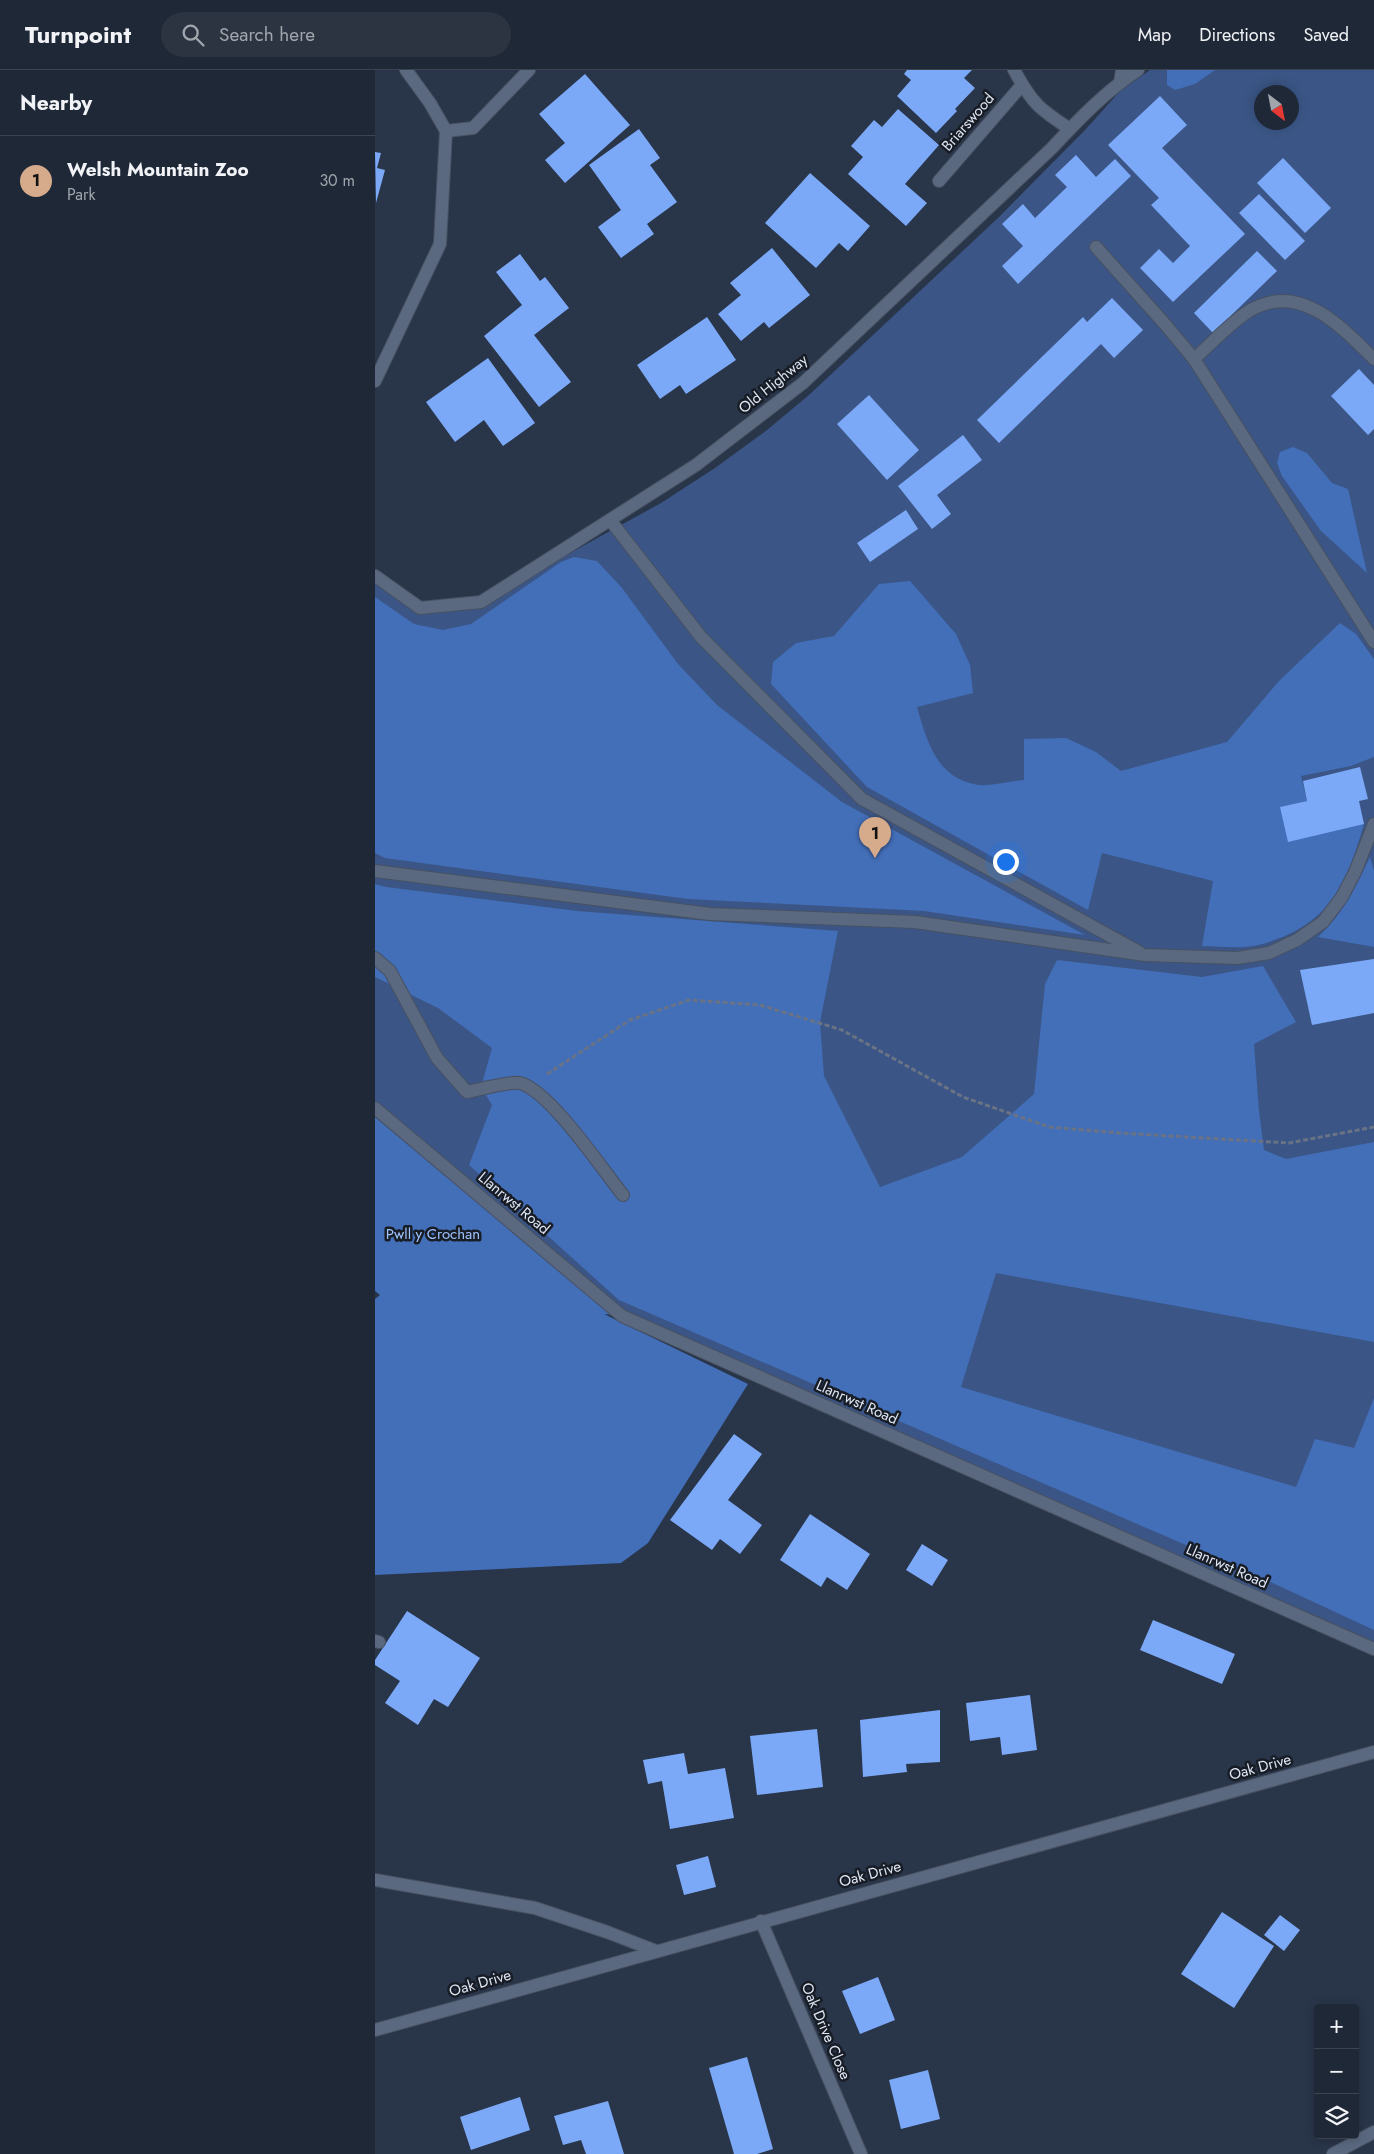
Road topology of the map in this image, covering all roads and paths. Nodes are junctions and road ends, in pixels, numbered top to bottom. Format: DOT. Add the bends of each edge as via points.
graph roads {
  1 [pos="406,70"];
  2 [pos="529,70"];
  3 [pos="1013,70"];
  4 [pos="1138,70"];
  5 [pos="1121,76"];
  6 [pos="1022,85"];
  7 [pos="1070,129"];
  8 [pos="446,131"];
  9 [pos="939,181"];
  10 [pos="1096,247"];
  11 [pos="1193,359"];
  12 [pos="1374,359"];
  13 [pos="375,381"];
  14 [pos="610,520"];
  15 [pos="375,576"];
  16 [pos="1374,642"];
  17 [pos="1374,824"];
  18 [pos="375,871"];
  19 [pos="1145,955"];
  20 [pos="375,958"];
  21 [pos="533,1089"];
  22 [pos="375,1108"];
  23 [pos="1374,1127"];
  24 [pos="623,1195"];
  25 [pos="1374,1649"];
  26 [pos="1374,1752"];
  27 [pos="375,1880"];
  28 [pos="761,1921"];
  29 [pos="656,1951"];
  30 [pos="375,2030"];
  31 [pos="1374,2132"];
  32 [pos="861,2154"];
  33 [pos="1333,2154"];
  1 -- 8 [label="street"];
  2 -- 8 [label="street" via="473,128"];
  3 -- 6 [label="street"];
  4 -- 5 [label="street, Old Highway"];
  5 -- 7 [label="street, Old Highway"];
  6 -- 7 [label="street" via="1042,111"];
  6 -- 9 [label="street, Briarswood"];
  7 -- 14 [label="street, Old Highway" via="803,383 696,465"];
  8 -- 13 [label="street" via="439,244"];
  10 -- 11 [label="street"];
  11 -- 12 [label="street" via="1246,313 1266,304 1284,301 1307,305 1323,314 1345,330"];
  11 -- 16 [label="street"];
  14 -- 15 [label="street, Old Highway" via="481,602 420,608"];
  14 -- 19 [label="street" via="701,637 862,798"];
  17 -- 19 [label="street" via="1342,897 1323,922 1297,940 1269,953 1237,958"];
  18 -- 19 [label="street" via="710,914 915,922"];
  20 -- 21 [label="street" via="390,971 437,1058 467,1092 518,1083"];
  21 -- 23 [label="path" via="543,1077 630,1020 689,1000 760,1005 842,1030 963,1097 1049,1127 1289,1142"];
  21 -- 24 [label="street" via="565,1120"];
  22 -- 25 [label="street, Llanrwst Road" via="622,1316"];
  26 -- 28 [label="street, Oak Drive"];
  27 -- 29 [label="street" via="535,1908"];
  28 -- 29 [label="street, Oak Drive"];
  28 -- 32 [label="street, Oak Drive Close"];
  29 -- 30 [label="street, Oak Drive"];
  31 -- 33 [label="street"];
}
